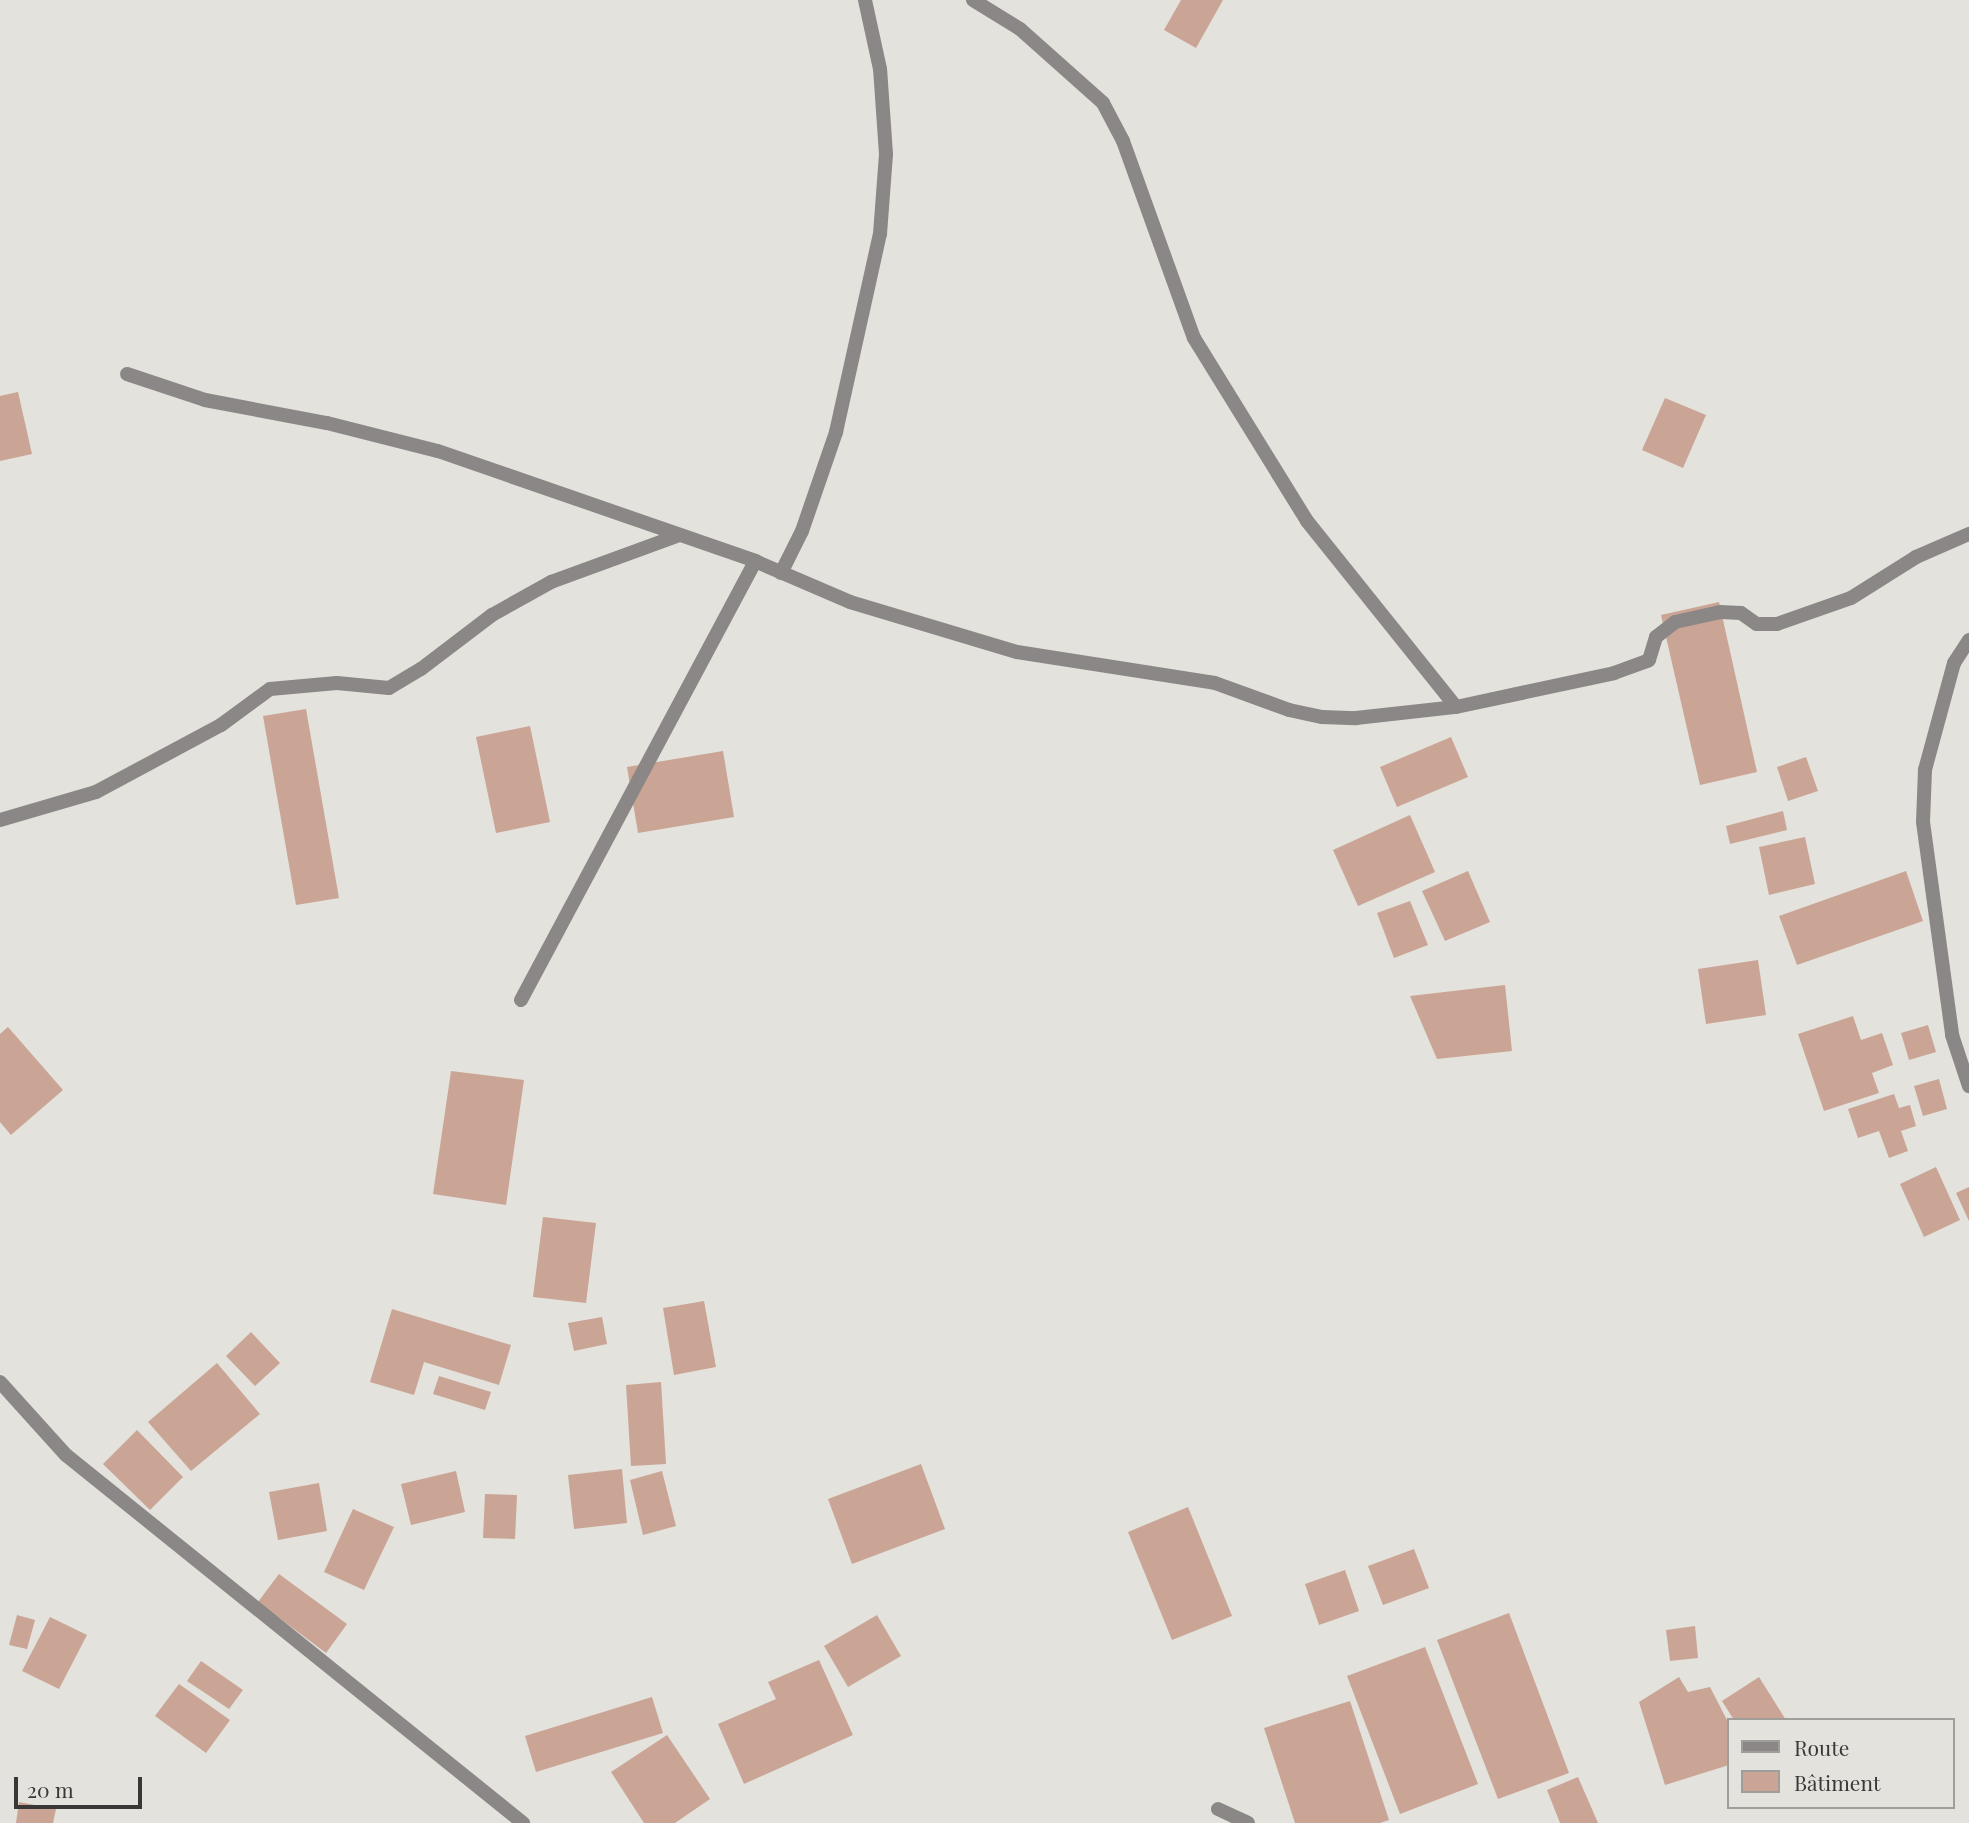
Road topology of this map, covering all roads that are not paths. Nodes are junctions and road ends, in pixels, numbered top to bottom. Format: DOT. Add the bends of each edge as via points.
graph roads {
  1 [pos="865,0"];
  2 [pos="973,0"];
  3 [pos="127,374"];
  4 [pos="1969,534"];
  5 [pos="677,536"];
  6 [pos="755,561"];
  7 [pos="781,573"];
  8 [pos="1969,640"];
  9 [pos="1456,707"];
  10 [pos="0,820"];
  11 [pos="521,1000"];
  12 [pos="1969,1086"];
  13 [pos="0,1382"];
  14 [pos="1218,1809"];
  15 [pos="523,1823"];
  16 [pos="1248,1823"];
  1 -- 7 [label="street" via="880,69 887,153 880,234 836,432 802,531"];
  2 -- 9 [label="street" via="1020,29 1104,103 1123,141 1194,338 1307,521"];
  3 -- 5 [label="street" via="226,406 327,423 438,452"];
  4 -- 9 [label="street" via="1916,557 1851,598 1777,624 1756,624 1741,612 1675,622 1656,637 1649,660 1614,673"];
  5 -- 6 [label="street"];
  5 -- 10 [label="street" via="551,582 492,615 389,688 337,683 270,689 221,725 96,792"];
  6 -- 7 [label="street"];
  6 -- 11 [label="street"];
  7 -- 9 [label="street" via="850,601 1017,652 1214,683 1322,717 1356,718"];
  8 -- 12 [label="street" via="1954,663 1925,769 1923,822 1952,1035"];
  13 -- 15 [label="street" via="66,1455"];
  14 -- 16 [label="street"];
}
